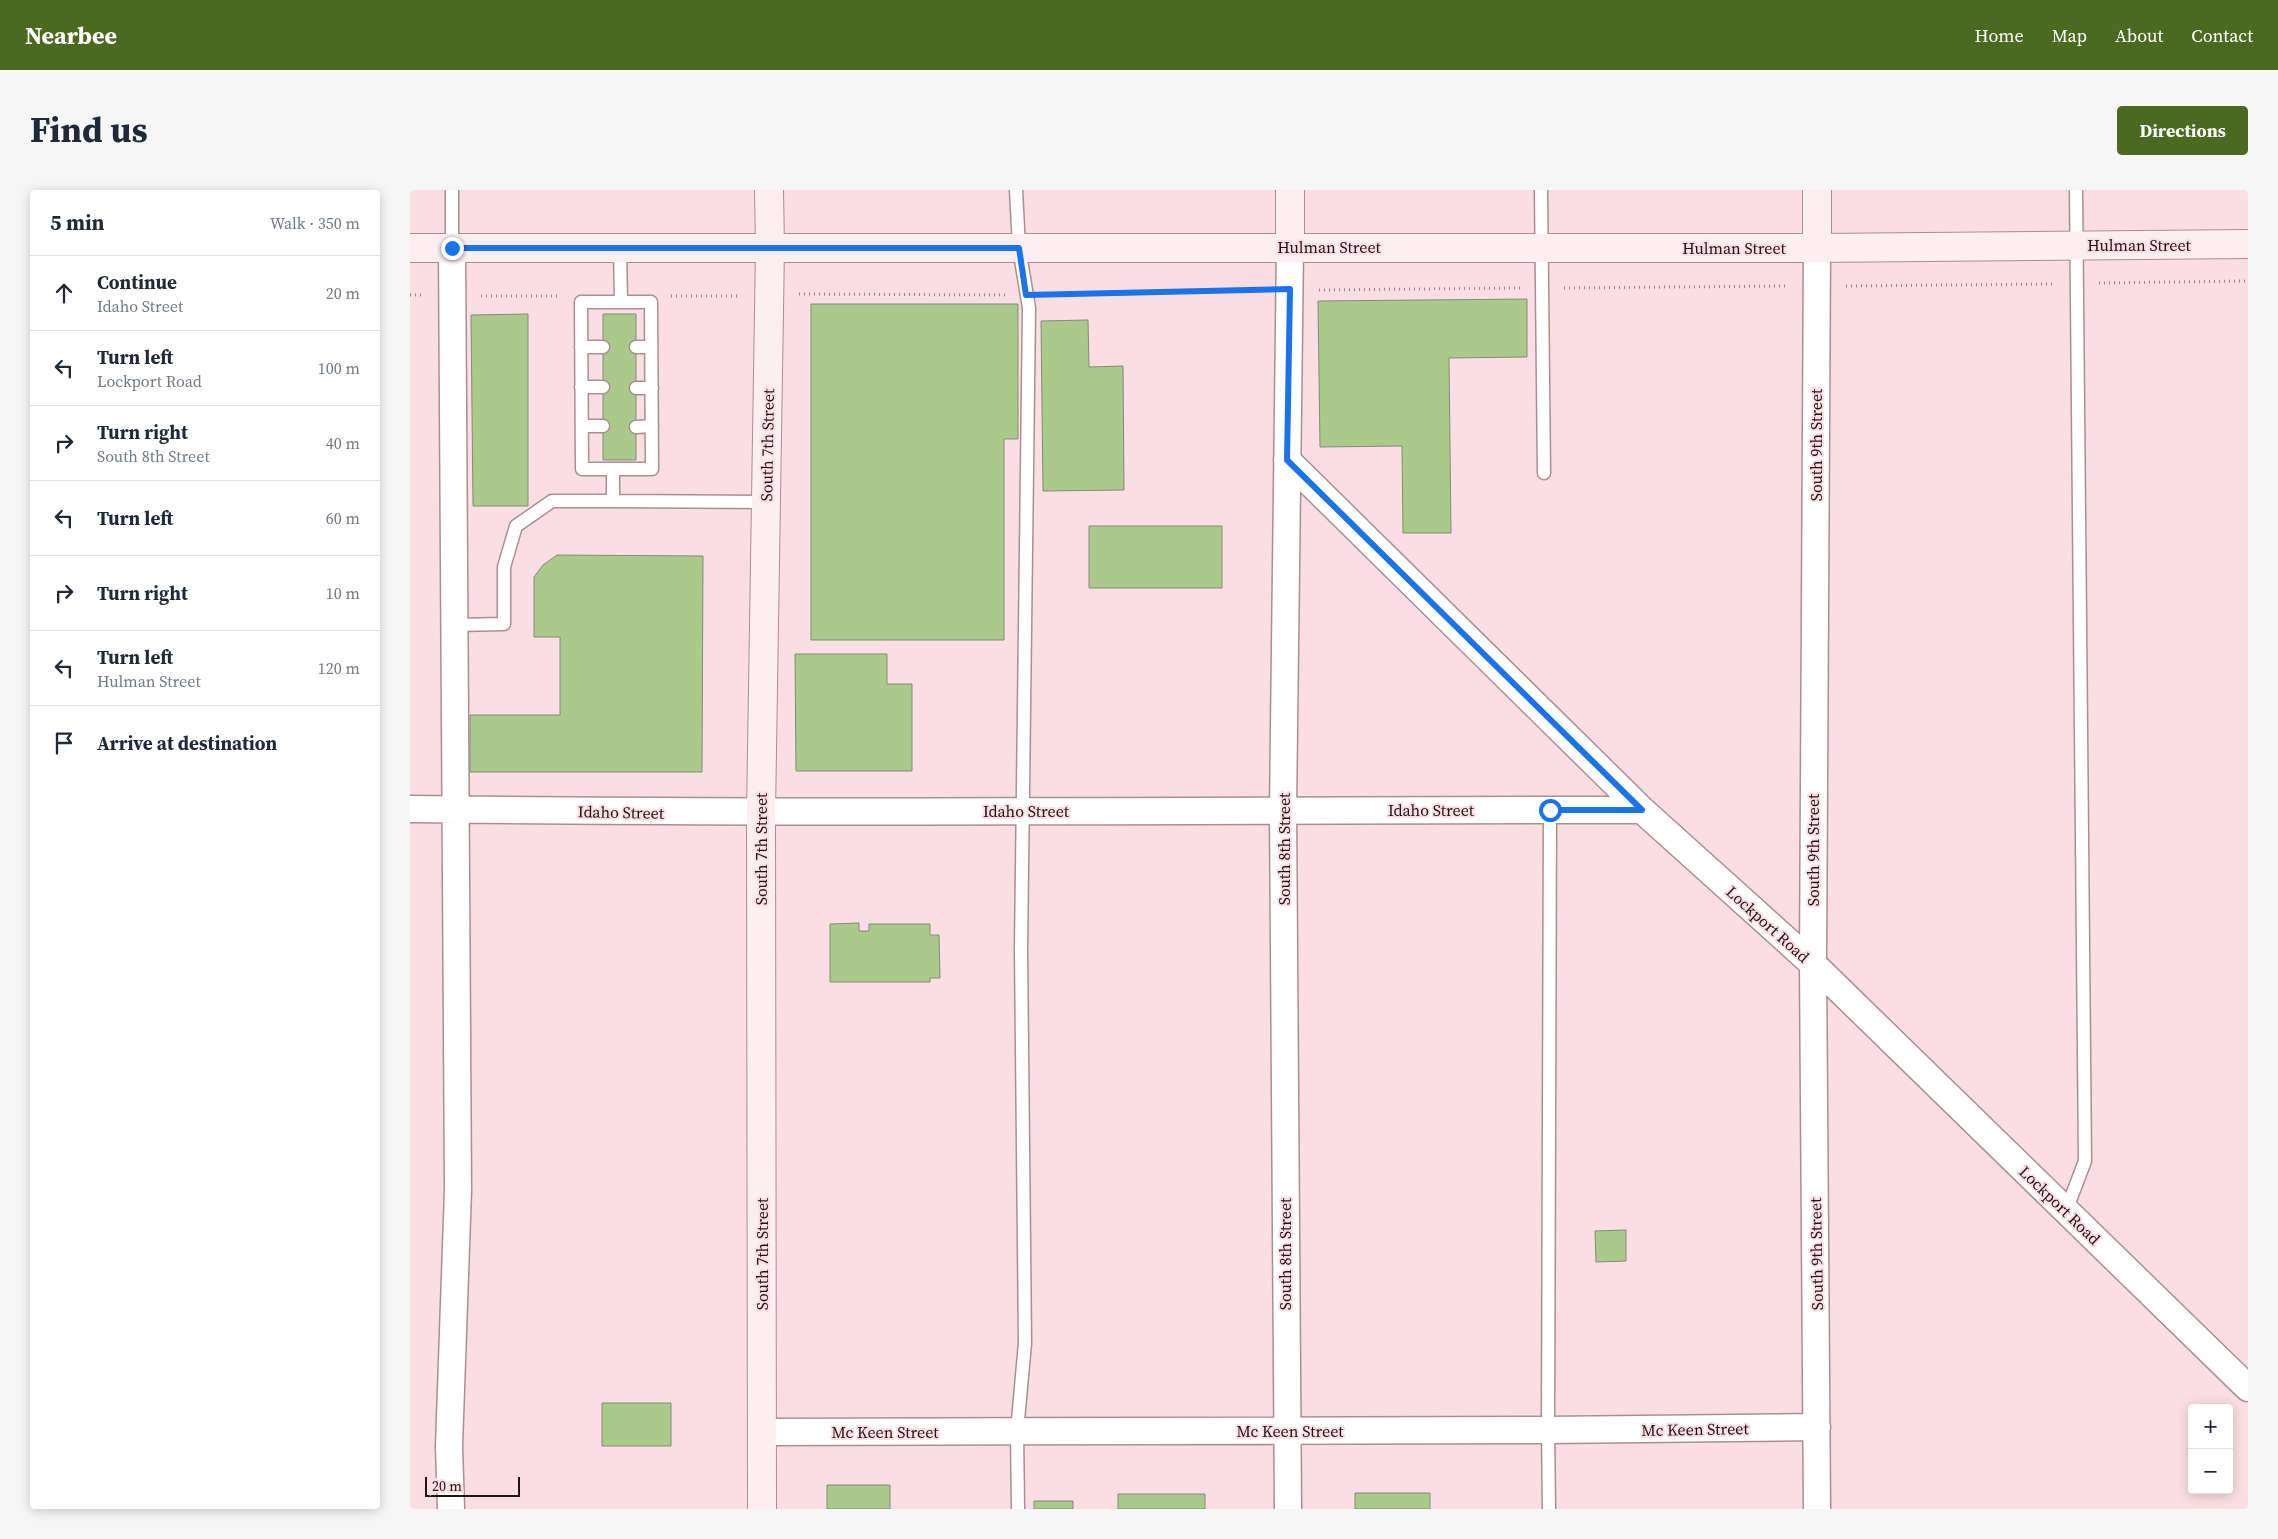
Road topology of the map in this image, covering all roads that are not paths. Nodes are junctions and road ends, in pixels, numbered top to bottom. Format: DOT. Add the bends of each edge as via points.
graph roads {
  1 [pos="452,190"];
  2 [pos="769,190"];
  3 [pos="1016,190"];
  4 [pos="1290,190"];
  5 [pos="1541,190"];
  6 [pos="1817,190"];
  7 [pos="2076,190"];
  8 [pos="2248,244"];
  9 [pos="2076,246"];
  10 [pos="1290,247"];
  11 [pos="410,248"];
  12 [pos="452,248"];
  13 [pos="620,248"];
  14 [pos="770,248"];
  15 [pos="1019,248"];
  16 [pos="1542,248"];
  17 [pos="1817,248"];
  18 [pos="621,302"];
  19 [pos="581,347"];
  20 [pos="603,347"];
  21 [pos="636,347"];
  22 [pos="651,347"];
  23 [pos="581,387"];
  24 [pos="603,387"];
  25 [pos="636,388"];
  26 [pos="652,388"];
  27 [pos="582,426"];
  28 [pos="603,426"];
  29 [pos="652,426"];
  30 [pos="636,427"];
  31 [pos="1287,460"];
  32 [pos="613,469"];
  33 [pos="1544,473"];
  34 [pos="613,501"];
  35 [pos="766,502"];
  36 [pos="455,625"];
  37 [pos="410,809"];
  38 [pos="1283,809"];
  39 [pos="456,810"];
  40 [pos="1550,810"];
  41 [pos="1642,810"];
  42 [pos="1022,812"];
  43 [pos="761,813"];
  44 [pos="1813,964"];
  45 [pos="2066,1211"];
  46 [pos="2248,1388"];
  47 [pos="1818,1427"];
  48 [pos="1548,1430"];
  49 [pos="1017,1431"];
  50 [pos="1286,1431"];
  51 [pos="762,1432"];
  52 [pos="451,1509"];
  53 [pos="762,1509"];
  54 [pos="1018,1509"];
  55 [pos="1288,1509"];
  56 [pos="1549,1509"];
  57 [pos="1817,1509"];
  1 -- 12 [label="lane"];
  2 -- 14 [label="street, South 7th Street"];
  3 -- 15 [label="lane"];
  4 -- 10 [label="street, South 8th Street"];
  5 -- 16 [label="lane"];
  6 -- 17 [label="street, South 9th Street"];
  7 -- 9 [label="lane"];
  8 -- 9 [label="street, Hulman Street"];
  9 -- 17 [label="street, Hulman Street"];
  9 -- 45 [label="lane" via="2084,1161"];
  10 -- 15 [label="street, Hulman Street"];
  10 -- 16 [label="street, Hulman Street"];
  10 -- 31 [label="street, South 8th Street"];
  11 -- 12 [label="street, Hulman Street"];
  12 -- 13 [label="street, Hulman Street"];
  12 -- 36 [label="street"];
  13 -- 14 [label="street, Hulman Street"];
  13 -- 18 [label="lane"];
  14 -- 15 [label="street, Hulman Street"];
  14 -- 35 [label="street, South 7th Street"];
  15 -- 42 [label="lane" via="1028,308"];
  16 -- 17 [label="street, Hulman Street"];
  16 -- 33 [label="lane"];
  17 -- 44 [label="street, South 9th Street"];
  18 -- 19 [label="lane" via="581,302"];
  18 -- 22 [label="lane" via="652,302"];
  19 -- 20 [label="lane"];
  19 -- 23 [label="lane"];
  21 -- 22 [label="lane"];
  22 -- 26 [label="lane"];
  23 -- 24 [label="lane"];
  23 -- 27 [label="lane"];
  25 -- 26 [label="lane"];
  26 -- 29 [label="lane"];
  27 -- 28 [label="lane"];
  27 -- 32 [label="lane" via="582,469"];
  29 -- 30 [label="lane"];
  29 -- 32 [label="lane" via="652,469"];
  31 -- 38 [label="street, South 8th Street"];
  31 -- 41 [label="street, Lockport Road"];
  32 -- 34 [label="lane"];
  34 -- 35 [label="lane"];
  34 -- 36 [label="lane" via="552,501 516,526 504,567 504,624"];
  35 -- 43 [label="street, South 7th Street"];
  36 -- 39 [label="street"];
  37 -- 39 [label="street, Idaho Street"];
  38 -- 40 [label="street, Idaho Street"];
  38 -- 42 [label="street, Idaho Street"];
  38 -- 50 [label="street, South 8th Street"];
  39 -- 43 [label="street, Idaho Street"];
  39 -- 52 [label="street" via="458,1190 449,1446"];
  40 -- 41 [label="street, Idaho Street"];
  40 -- 48 [label="lane"];
  41 -- 44 [label="street, Lockport Road"];
  42 -- 43 [label="street, Idaho Street"];
  42 -- 49 [label="lane" via="1025,1343"];
  43 -- 51 [label="street, South 7th Street"];
  44 -- 45 [label="street, Lockport Road"];
  44 -- 47 [label="street, South 9th Street"];
  45 -- 46 [label="street, Lockport Road"];
  47 -- 48 [label="street, Mc Keen Street"];
  47 -- 57 [label="street, South 9th Street"];
  48 -- 50 [label="street, Mc Keen Street"];
  48 -- 56 [label="lane"];
  49 -- 50 [label="street, Mc Keen Street"];
  49 -- 51 [label="street, Mc Keen Street"];
  49 -- 54 [label="lane"];
  50 -- 55 [label="street, South 8th Street"];
  51 -- 53 [label="street, South 7th Street"];
}
